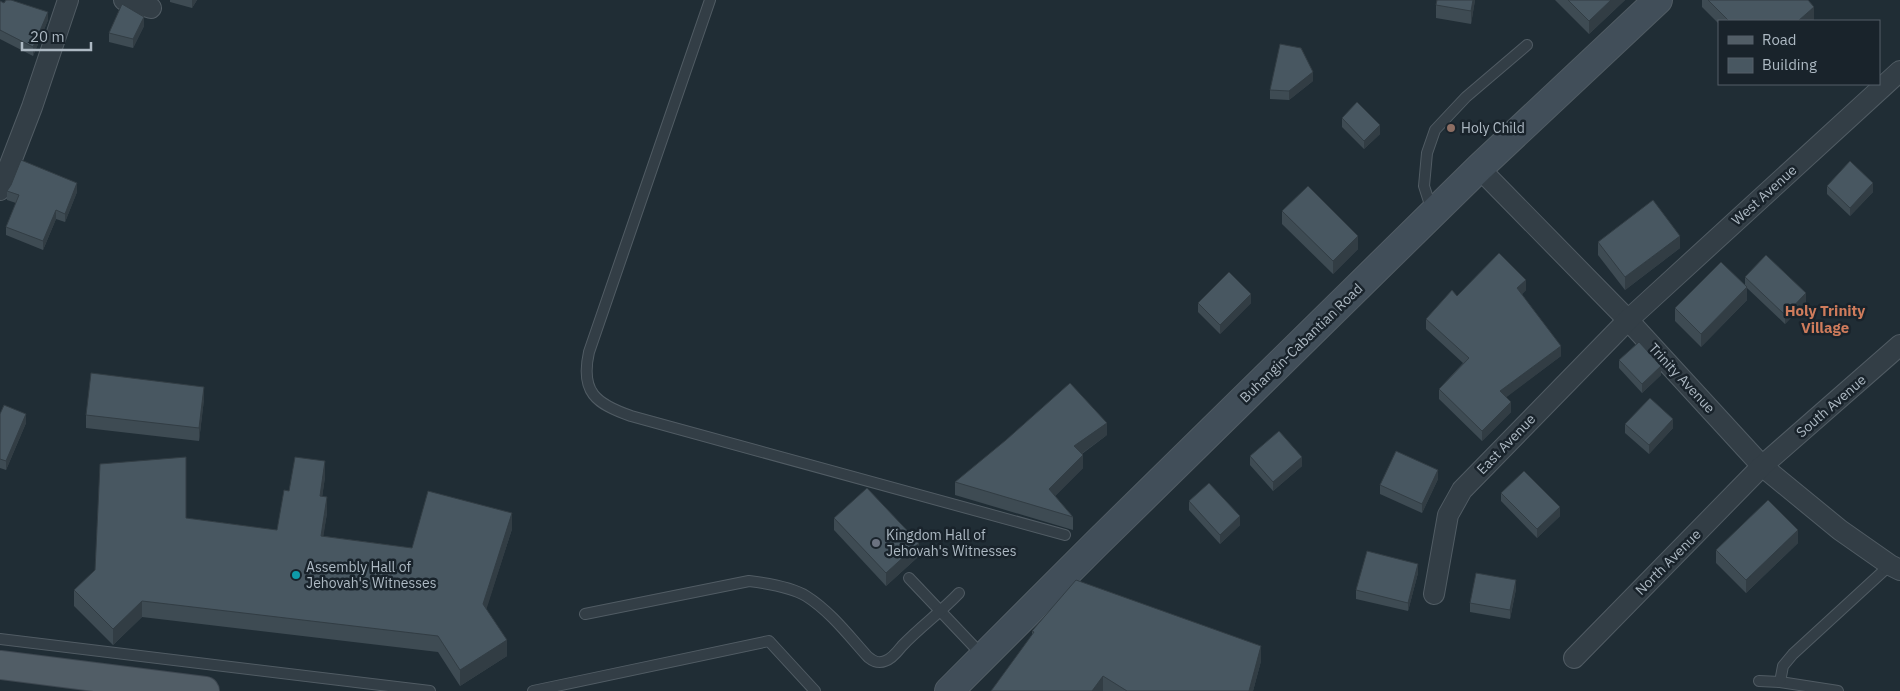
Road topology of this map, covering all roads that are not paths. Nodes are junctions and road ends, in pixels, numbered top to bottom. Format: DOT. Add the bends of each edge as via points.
graph roads {
  1 [pos="68,0"];
  2 [pos="124,0"];
  3 [pos="710,0"];
  4 [pos="1658,0"];
  5 [pos="151,8"];
  6 [pos="1527,45"];
  7 [pos="1900,71"];
  8 [pos="1479,168"];
  9 [pos="4,169"];
  10 [pos="0,190"];
  11 [pos="1433,213"];
  12 [pos="1628,320"];
  13 [pos="1900,345"];
  14 [pos="1762,466"];
  15 [pos="1065,535"];
  16 [pos="1895,568"];
  17 [pos="909,578"];
  18 [pos="959,593"];
  19 [pos="1434,594"];
  20 [pos="940,613"];
  21 [pos="584,614"];
  22 [pos="0,639"];
  23 [pos="984,657"];
  24 [pos="1574,658"];
  25 [pos="0,665"];
  26 [pos="1759,681"];
  27 [pos="1780,682"];
  28 [pos="205,691"];
  29 [pos="430,691"];
  30 [pos="533,691"];
  31 [pos="815,691"];
  32 [pos="949,691"];
  33 [pos="1838,691"];
  1 -- 9 [label="street" via="32,107"];
  2 -- 5 [label="street"];
  3 -- 15 [label="lane" via="589,352 586,378 590,390 597,400 631,416"];
  4 -- 8 [label="main road, Buhangin-Cabantian Road"];
  6 -- 11 [label="lane" via="1466,97 1435,130 1427,153 1424,186"];
  7 -- 12 [label="street, West Avenue"];
  8 -- 11 [label="main road, Buhangin-Cabantian Road"];
  8 -- 12 [label="street, Trinity Avenue"];
  9 -- 10 [label="street"];
  11 -- 23 [label="main road, Buhangin-Cabantian Road"];
  12 -- 14 [label="street, Trinity Avenue"];
  12 -- 19 [label="street, East Avenue" via="1462,490 1448,515"];
  13 -- 14 [label="street, South Avenue"];
  14 -- 16 [label="street, Trinity Avenue" via="1840,530"];
  14 -- 24 [label="street, North Avenue"];
  16 -- 27 [label="lane" via="1793,654 1783,666"];
  17 -- 20 [label="lane"];
  18 -- 20 [label="lane"];
  20 -- 21 [label="lane" via="889,660 880,662 868,657 830,616 805,596 769,583 749,581"];
  20 -- 23 [label="lane"];
  22 -- 29 [label="lane"];
  23 -- 32 [label="main road, Buhangin-Cabantian Road"];
  25 -- 28 [label="main road"];
  26 -- 27 [label="lane"];
  27 -- 33 [label="lane"];
  30 -- 31 [label="lane" via="769,641"];
}
